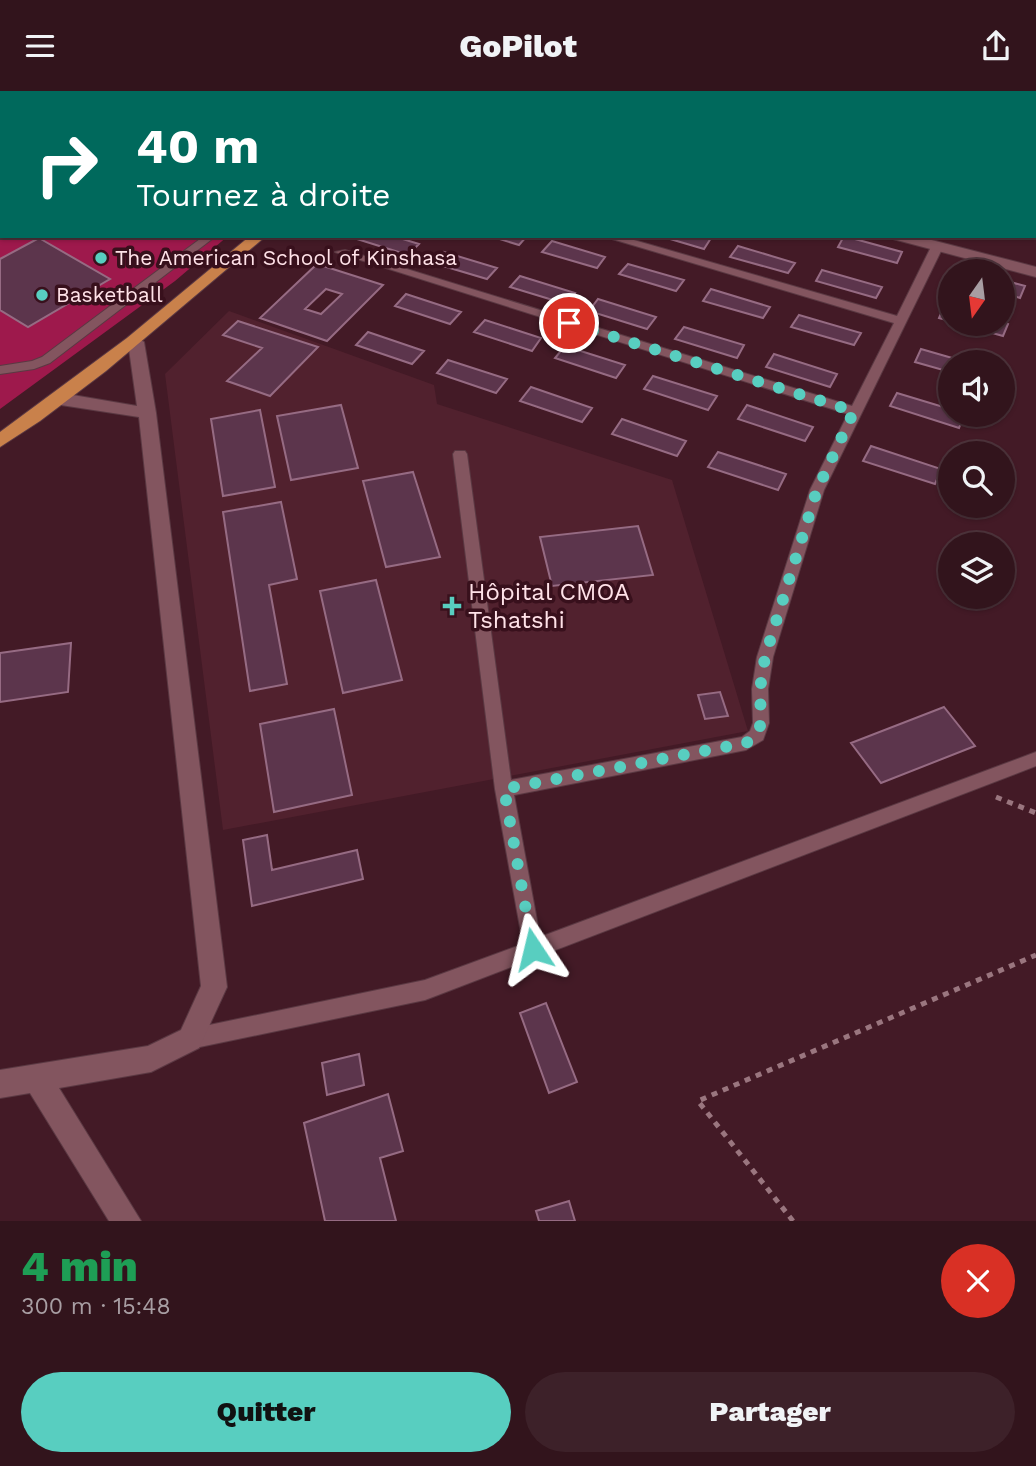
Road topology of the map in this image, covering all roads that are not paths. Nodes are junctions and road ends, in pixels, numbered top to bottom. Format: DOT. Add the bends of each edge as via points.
graph roads {
  1 [pos="208,238"];
  2 [pos="258,238"];
  3 [pos="614,238"];
  4 [pos="905,238"];
  5 [pos="937,247"];
  6 [pos="341,252"];
  7 [pos="1036,272"];
  8 [pos="901,321"];
  9 [pos="136,342"];
  10 [pos="0,370"];
  11 [pos="61,399"];
  12 [pos="854,411"];
  13 [pos="147,413"];
  14 [pos="0,440"];
  15 [pos="460,454"];
  16 [pos="1036,759"];
  17 [pos="504,789"];
  18 [pos="533,949"];
  19 [pos="190,1039"];
  20 [pos="36,1077"];
  21 [pos="0,1084"];
  22 [pos="126,1221"];
  1 -- 10 [label="lane" via="46,360"];
  2 -- 9 [label="main road"];
  3 -- 8 [label="lane"];
  4 -- 5 [label="street"];
  5 -- 7 [label="street"];
  5 -- 8 [label="lane"];
  6 -- 12 [label="lane"];
  8 -- 12 [label="lane"];
  9 -- 11 [label="main road"];
  9 -- 13 [label="street"];
  11 -- 13 [label="street"];
  11 -- 14 [label="main road"];
  12 -- 17 [label="lane" via="817,490 769,644 757,735 746,743"];
  13 -- 19 [label="street" via="214,987"];
  15 -- 17 [label="lane"];
  16 -- 18 [label="lane"];
  17 -- 18 [label="lane"];
  18 -- 19 [label="lane" via="425,990"];
  19 -- 20 [label="street" via="151,1059"];
  20 -- 21 [label="street"];
  20 -- 22 [label="street"];
}
